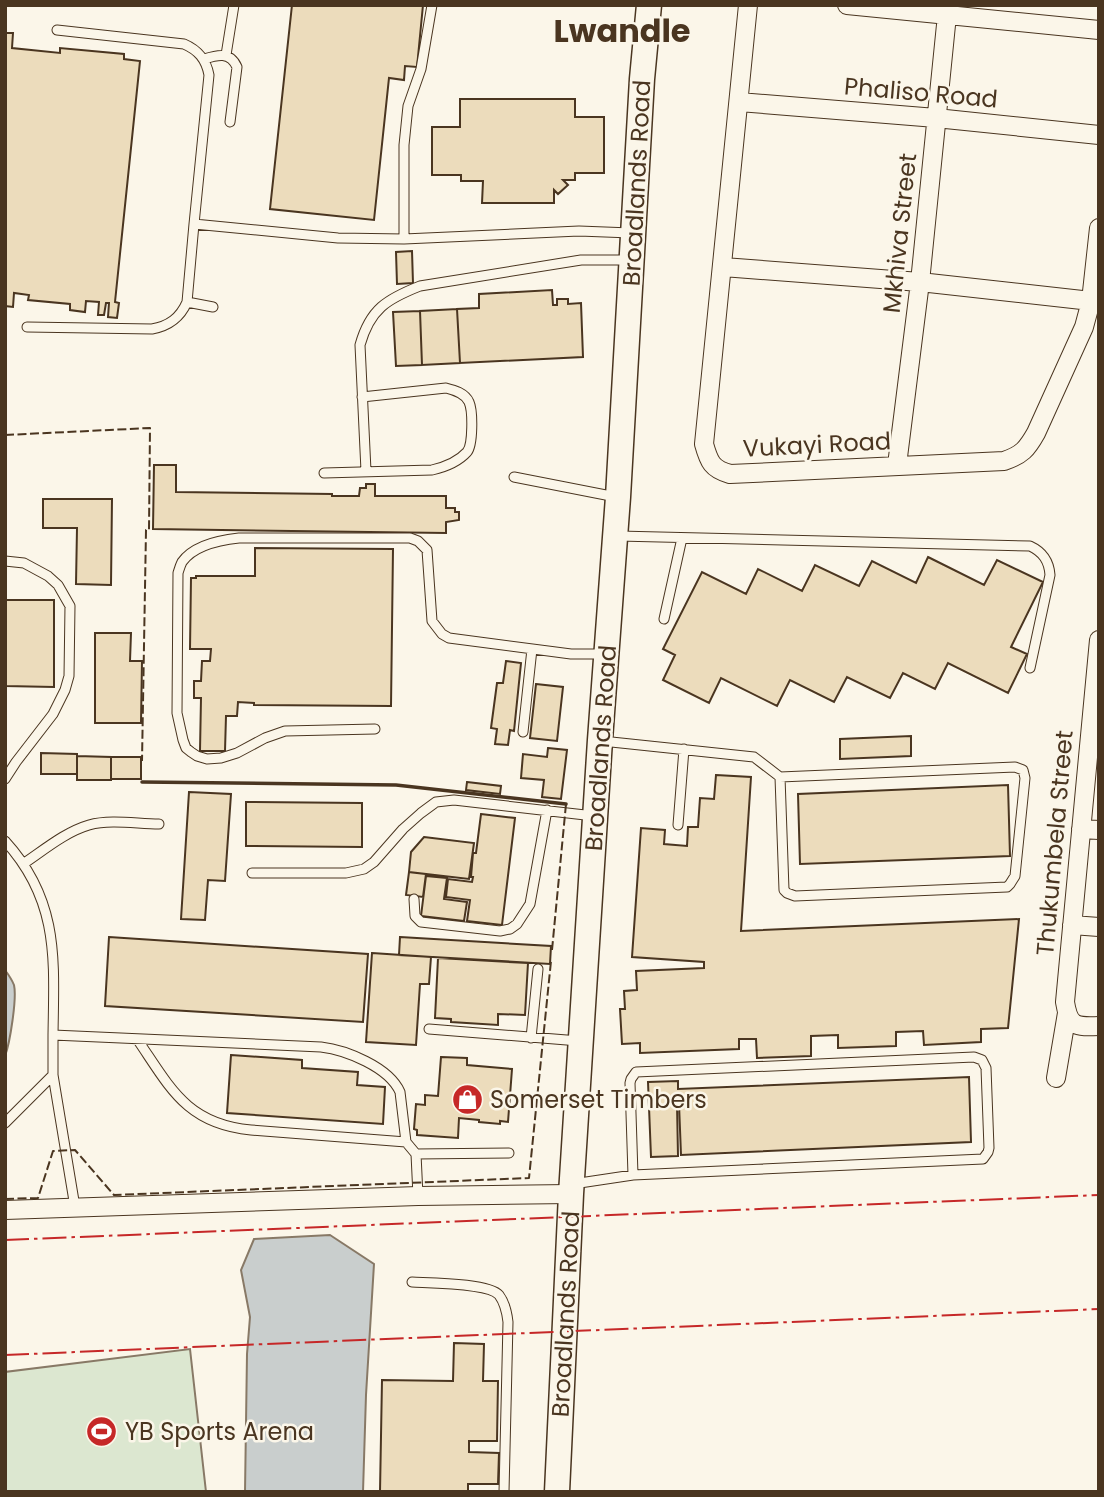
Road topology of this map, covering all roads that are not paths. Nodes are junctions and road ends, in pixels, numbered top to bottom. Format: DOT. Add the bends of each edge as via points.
graph roads {
  1 [pos="234,5"];
  2 [pos="432,5"];
  3 [pos="649,5"];
  4 [pos="748,5"];
  5 [pos="847,5"];
  6 [pos="948,10"];
  7 [pos="57,30"];
  8 [pos="1099,30"];
  9 [pos="226,55"];
  10 [pos="204,59"];
  11 [pos="739,102"];
  12 [pos="936,118"];
  13 [pos="230,122"];
  14 [pos="1099,135"];
  15 [pos="194,225"];
  16 [pos="1099,228"];
  17 [pos="634,233"];
  18 [pos="404,239"];
  19 [pos="632,260"];
  20 [pos="723,267"];
  21 [pos="920,282"];
  22 [pos="1091,301"];
  23 [pos="187,302"];
  24 [pos="213,307"];
  25 [pos="27,327"];
  26 [pos="362,397"];
  27 [pos="898,465"];
  28 [pos="366,471"];
  29 [pos="324,473"];
  30 [pos="514,477"];
  31 [pos="618,497"];
  32 [pos="615,536"];
  33 [pos="682,538"];
  34 [pos="5,561"];
  35 [pos="664,619"];
  36 [pos="1099,640"];
  37 [pos="532,649"];
  38 [pos="607,654"];
  39 [pos="1030,668"];
  40 [pos="1095,713"];
  41 [pos="375,729"];
  42 [pos="523,732"];
  43 [pos="600,740"];
  44 [pos="684,749"];
  45 [pos="780,777"];
  46 [pos="5,779"];
  47 [pos="547,810"];
  48 [pos="596,816"];
  49 [pos="159,824"];
  50 [pos="678,825"];
  51 [pos="1090,830"];
  52 [pos="5,841"];
  53 [pos="23,864"];
  54 [pos="252,873"];
  55 [pos="414,899"];
  56 [pos="1072,925"];
  57 [pos="1099,927"];
  58 [pos="538,969"];
  59 [pos="1067,1013"];
  60 [pos="1099,1026"];
  61 [pos="429,1029"];
  62 [pos="53,1035"];
  63 [pos="531,1038"];
  64 [pos="137,1039"];
  65 [pos="581,1042"];
  66 [pos="53,1075"];
  67 [pos="1056,1077"];
  68 [pos="5,1123"];
  69 [pos="407,1142"];
  70 [pos="509,1153"];
  71 [pos="416,1154"];
  72 [pos="633,1175"];
  73 [pos="571,1189"];
  74 [pos="418,1196"];
  75 [pos="75,1207"];
  76 [pos="5,1210"];
  77 [pos="412,1282"];
  78 [pos="504,1492"];
  79 [pos="557,1492"];
  1 -- 9 [label="lane"];
  2 -- 18 [label="lane" via="421,69 408,106"];
  3 -- 17 [label="main road, Broadlands Road"];
  4 -- 11 [label="street, Vukayi Road"];
  5 -- 6 [label="street"];
  6 -- 8 [label="street"];
  6 -- 12 [label="street, Mkhiva Street"];
  7 -- 10 [label="lane" via="184,44"];
  9 -- 10 [label="lane"];
  9 -- 13 [label="lane" via="237,66"];
  10 -- 15 [label="lane" via="209,75"];
  11 -- 12 [label="street, Phaliso Road"];
  11 -- 20 [label="street, Vukayi Road"];
  12 -- 14 [label="street, Phaliso Road"];
  12 -- 21 [label="street, Mkhiva Street"];
  15 -- 18 [label="lane"];
  15 -- 23 [label="lane"];
  16 -- 22 [label="street, Vukayi Road"];
  17 -- 18 [label="lane"];
  17 -- 19 [label="main road, Broadlands Road"];
  19 -- 26 [label="lane" via="582,260 420,286 399,294 384,303 364,328 360,345"];
  19 -- 31 [label="main road, Broadlands Road"];
  20 -- 21 [label="street"];
  20 -- 27 [label="street, Vukayi Road" via="704,444 712,465 730,474"];
  21 -- 22 [label="street"];
  21 -- 27 [label="street, Mkhiva Street"];
  22 -- 27 [label="street, Vukayi Road" via="1037,433 1018,456 1004,461"];
  23 -- 24 [label="lane"];
  23 -- 25 [label="lane" via="179,316 160,328"];
  26 -- 28 [label="lane"];
  26 -- 28 [label="lane" via="446,388 463,394 471,411 471,445 447,466"];
  28 -- 29 [label="lane"];
  30 -- 31 [label="lane"];
  31 -- 32 [label="main road, Broadlands Road"];
  32 -- 33 [label="lane"];
  32 -- 38 [label="main road, Broadlands Road"];
  33 -- 35 [label="lane"];
  33 -- 39 [label="lane" via="1030,546 1042,554 1049,575"];
  34 -- 46 [label="lane" via="37,568 58,585 70,606 65,690"];
  36 -- 40 [label="street, Thukumbela Street"];
  37 -- 38 [label="lane"];
  37 -- 41 [label="lane" via="460,641 442,634 432,621 427,550 410,538 220,540 183,562 178,573 177,713 186,748 207,759 221,758 285,731"];
  37 -- 42 [label="lane"];
  38 -- 43 [label="main road, Broadlands Road"];
  40 -- 51 [label="street, Thukumbela Street"];
  43 -- 44 [label="lane"];
  43 -- 48 [label="main road, Broadlands Road"];
  44 -- 45 [label="lane" via="754,757"];
  44 -- 50 [label="lane"];
  45 -- 45 [label="lane" via="1019,768 1025,778 1013,881 1002,888 791,895 783,885"];
  47 -- 48 [label="lane"];
  47 -- 54 [label="lane" via="436,802 364,869"];
  47 -- 55 [label="lane" via="530,904 510,929 421,922 415,916"];
  48 -- 65 [label="main road, Broadlands Road"];
  49 -- 53 [label="lane" via="90,825"];
  51 -- 56 [label="street, Thukumbela Street"];
  52 -- 53 [label="lane"];
  53 -- 62 [label="lane" via="41,899 52,938"];
  56 -- 57 [label="street"];
  56 -- 59 [label="street, Thukumbela Street"];
  58 -- 63 [label="lane"];
  59 -- 60 [label="street" via="1080,1027"];
  59 -- 67 [label="street, Thukumbela Street"];
  61 -- 63 [label="lane"];
  62 -- 64 [label="lane"];
  62 -- 66 [label="lane"];
  63 -- 65 [label="lane"];
  64 -- 69 [label="lane" via="182,1101 218,1124"];
  64 -- 69 [label="lane" via="321,1047 352,1055 397,1084"];
  65 -- 73 [label="main road, Broadlands Road"];
  66 -- 68 [label="lane"];
  66 -- 75 [label="lane"];
  69 -- 71 [label="lane"];
  70 -- 71 [label="lane"];
  71 -- 74 [label="lane"];
  72 -- 72 [label="lane" via="630,1083 636,1073 974,1057 986,1068 989,1148 983,1159"];
  72 -- 73 [label="lane"];
  73 -- 74 [label="street"];
  73 -- 79 [label="main road, Broadlands Road"];
  74 -- 75 [label="street"];
  75 -- 76 [label="street"];
  77 -- 78 [label="lane" via="487,1288 503,1303 508,1322"];
}
